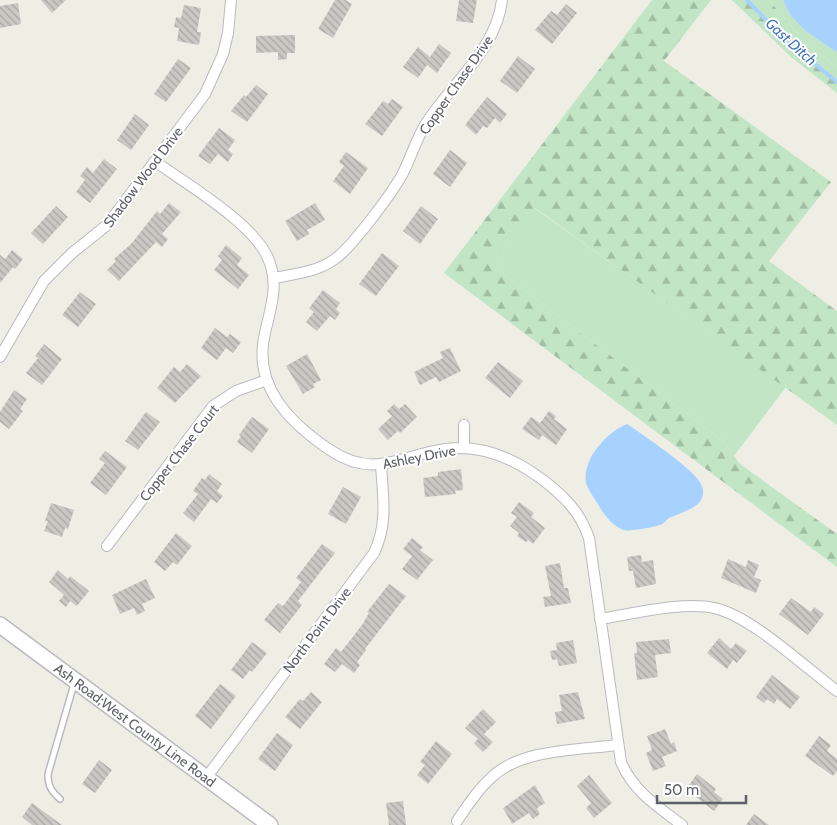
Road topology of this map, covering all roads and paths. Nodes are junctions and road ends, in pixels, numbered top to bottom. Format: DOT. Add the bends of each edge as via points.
graph roads {
  1 [pos="231,0"];
  2 [pos="502,0"];
  3 [pos="156,162"];
  4 [pos="274,278"];
  5 [pos="0,357"];
  6 [pos="266,380"];
  7 [pos="464,425"];
  8 [pos="464,448"];
  9 [pos="381,465"];
  10 [pos="107,546"];
  11 [pos="600,619"];
  12 [pos="0,625"];
  13 [pos="75,681"];
  14 [pos="837,691"];
  15 [pos="617,744"];
  16 [pos="206,778"];
  17 [pos="60,799"];
  18 [pos="457,821"];
  19 [pos="270,825"];
  20 [pos="682,825"];
  1 -- 3 [label="street, Shadow Wood Drive" via="228,33 215,75"];
  2 -- 4 [label="street, Copper Chase Drive" via="500,16 486,43 424,126 403,173 350,245 322,266"];
  3 -- 4 [label="street, Ashley Drive" via="254,236 268,257"];
  3 -- 5 [label="street, Shadow Wood Drive" via="108,225 71,254 44,281"];
  4 -- 6 [label="street, Ashley Drive" via="273,303 262,350"];
  6 -- 9 [label="street, Ashley Drive" via="292,421 329,449 356,462"];
  6 -- 10 [label="street, Copper Chase Court" via="236,391 213,406"];
  7 -- 8 [label="street"];
  8 -- 9 [label="street, Ashley Drive" via="429,452"];
  8 -- 11 [label="street, Ashley Drive" via="513,461 556,490 577,511 589,538"];
  9 -- 16 [label="street, North Point Drive" via="384,512 381,538 374,553"];
  11 -- 14 [label="street" via="685,607 722,610 746,621"];
  11 -- 15 [label="street, Ashley Drive"];
  12 -- 13 [label="main road, Ash Road;West County Line Road"];
  13 -- 16 [label="main road, Ash Road;West County Line Road"];
  13 -- 17 [label="lane" via="48,774 48,784"];
  15 -- 18 [label="street" via="512,762 483,785"];
  15 -- 20 [label="street, Ashley Drive" via="621,762 635,787"];
  16 -- 19 [label="main road, Ash Road;West County Line Road"];
}
